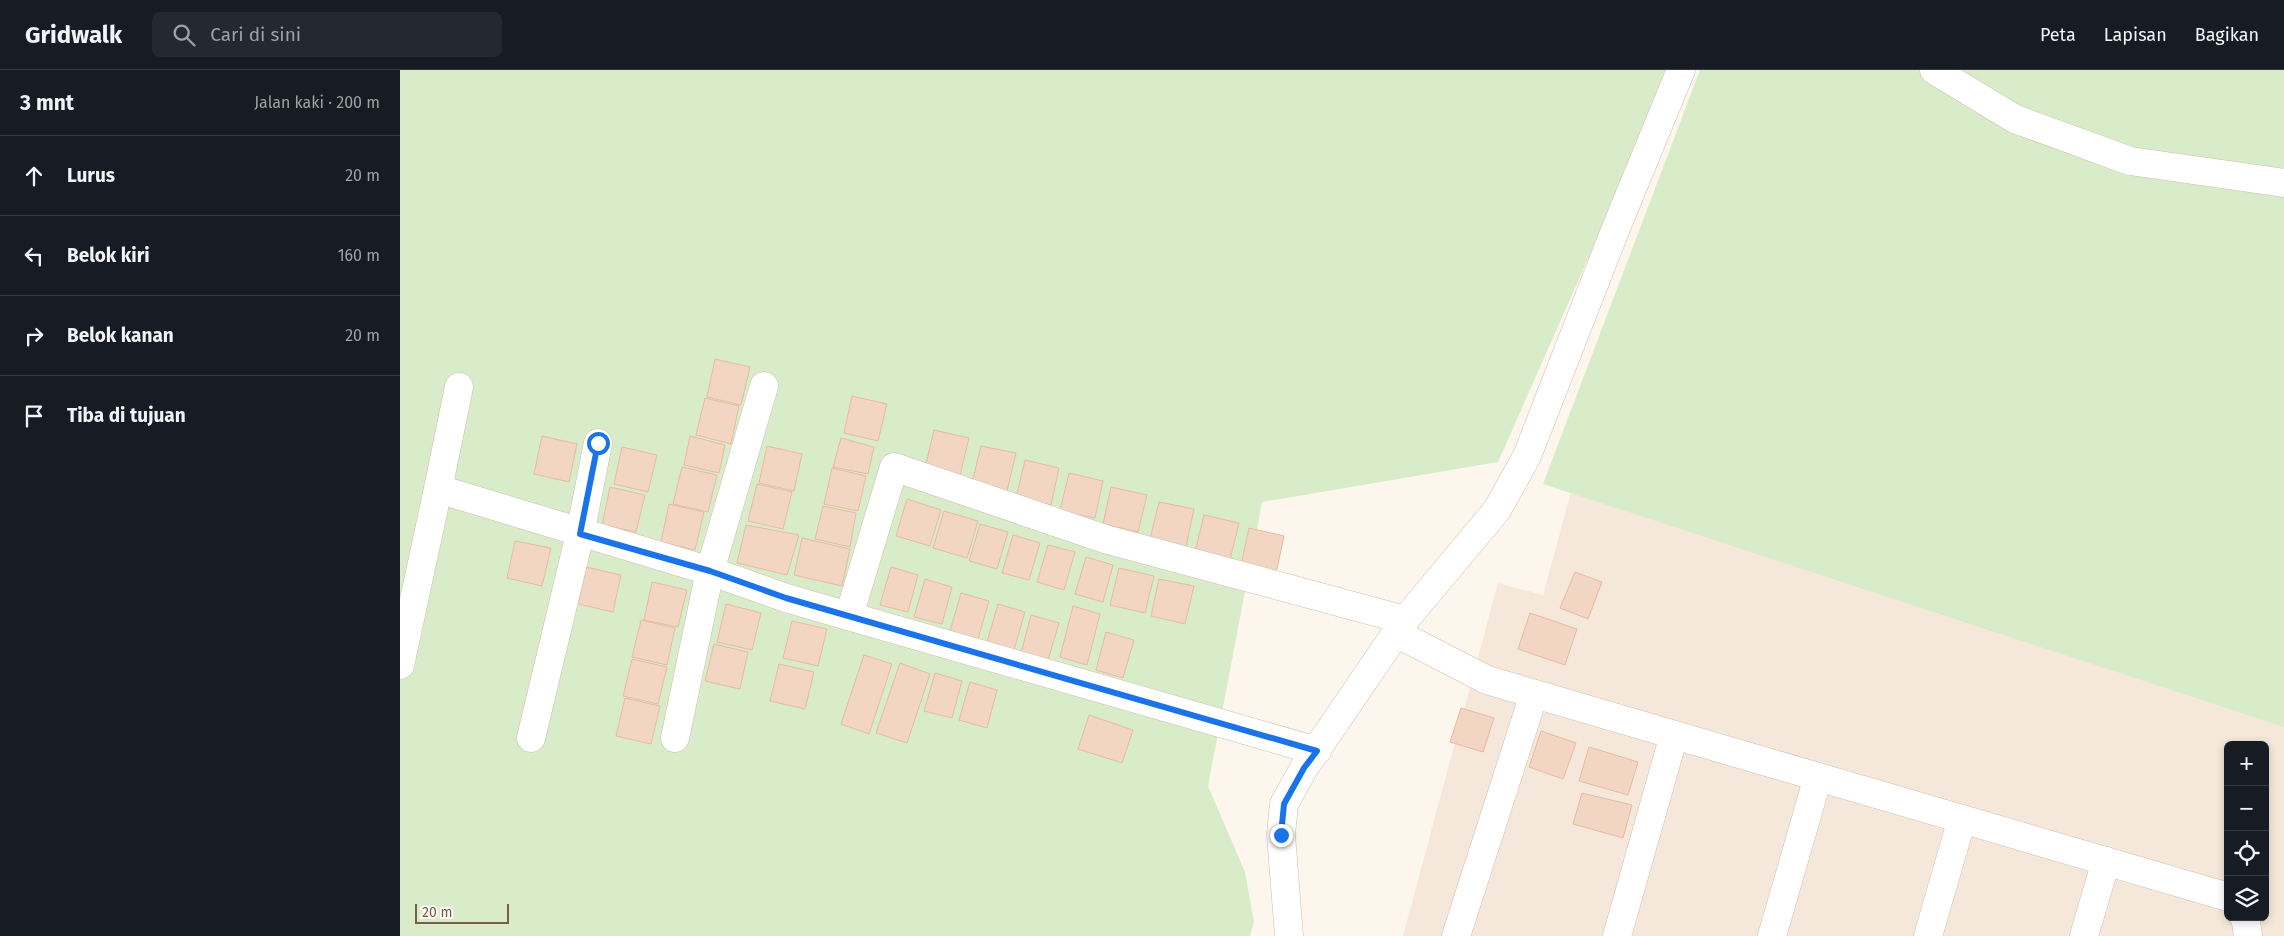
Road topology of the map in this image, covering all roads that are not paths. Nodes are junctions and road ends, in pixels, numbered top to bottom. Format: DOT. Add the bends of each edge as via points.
graph roads {
  1 [pos="1681,70"];
  2 [pos="1934,70"];
  3 [pos="2284,182"];
  4 [pos="764,386"];
  5 [pos="459,387"];
  6 [pos="598,443"];
  7 [pos="438,490"];
  8 [pos="580,534"];
  9 [pos="710,571"];
  10 [pos="849,616"];
  11 [pos="1400,626"];
  12 [pos="400,665"];
  13 [pos="1534,694"];
  14 [pos="1674,735"];
  15 [pos="531,738"];
  16 [pos="675,738"];
  17 [pos="1317,751"];
  18 [pos="1818,777"];
  19 [pos="1962,819"];
  20 [pos="2106,861"];
  21 [pos="2224,895"];
  22 [pos="2246,921"];
  23 [pos="1288,936"];
  24 [pos="1456,936"];
  25 [pos="1617,936"];
  26 [pos="1772,936"];
  27 [pos="1928,936"];
  28 [pos="2084,936"];
  29 [pos="2248,936"];
  1 -- 11 [label="street" via="1527,456 1498,510"];
  2 -- 3 [label="street" via="2015,119 2130,161"];
  4 -- 9 [label="street"];
  5 -- 7 [label="street"];
  6 -- 8 [label="street"];
  7 -- 8 [label="street"];
  7 -- 12 [label="street"];
  8 -- 9 [label="street"];
  8 -- 15 [label="street"];
  9 -- 10 [label="street"];
  9 -- 16 [label="street"];
  10 -- 11 [label="street" via="894,467 1105,539"];
  10 -- 17 [label="street"];
  11 -- 13 [label="street" via="1487,680"];
  11 -- 17 [label="street"];
  13 -- 14 [label="street"];
  13 -- 24 [label="street"];
  14 -- 18 [label="street"];
  14 -- 25 [label="street"];
  17 -- 23 [label="street" via="1284,804 1281,835"];
  18 -- 19 [label="street"];
  18 -- 26 [label="street"];
  19 -- 20 [label="street"];
  19 -- 27 [label="street"];
  20 -- 21 [label="street"];
  20 -- 28 [label="street"];
  22 -- 29 [label="street"];
}
